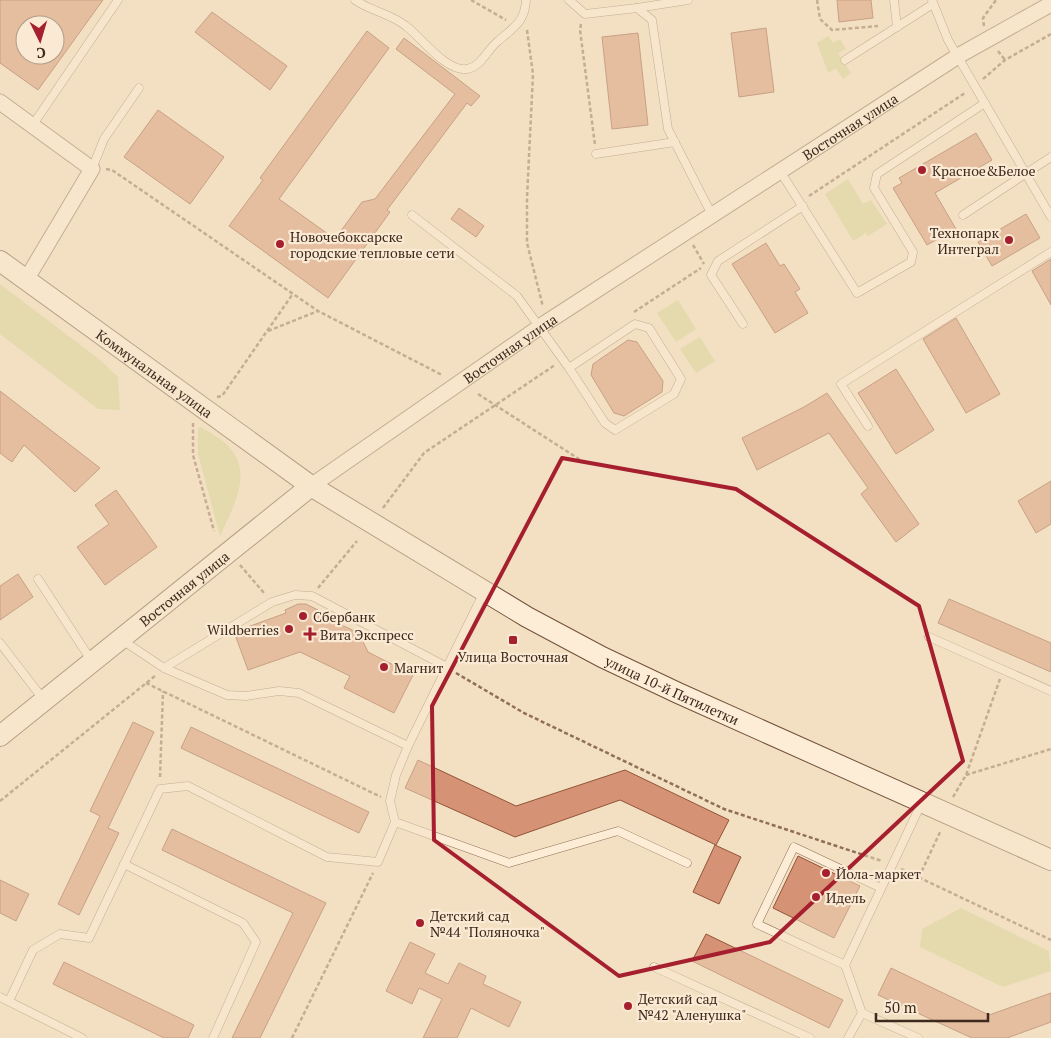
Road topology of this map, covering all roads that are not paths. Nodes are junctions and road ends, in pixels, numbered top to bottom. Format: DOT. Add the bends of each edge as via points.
graph roads {
  1 [pos="118,0"];
  2 [pos="355,0"];
  3 [pos="526,0"];
  4 [pos="569,0"];
  5 [pos="688,0"];
  6 [pos="894,0"];
  7 [pos="933,2"];
  8 [pos="1051,4"];
  9 [pos="637,8"];
  10 [pos="897,25"];
  11 [pos="958,56"];
  12 [pos="844,60"];
  13 [pos="140,88"];
  14 [pos="0,102"];
  15 [pos="985,103"];
  16 [pos="32,126"];
  17 [pos="675,142"];
  18 [pos="596,154"];
  19 [pos="1051,157"];
  20 [pos="92,169"];
  21 [pos="780,171"];
  22 [pos="1025,172"];
  23 [pos="801,204"];
  24 [pos="412,215"];
  25 [pos="712,215"];
  26 [pos="963,215"];
  27 [pos="1051,218"];
  28 [pos="1051,252"];
  29 [pos="0,261"];
  30 [pos="26,280"];
  31 [pos="544,324"];
  32 [pos="743,324"];
  33 [pos="569,368"];
  34 [pos="868,426"];
  35 [pos="311,486"];
  36 [pos="38,579"];
  37 [pos="484,592"];
  38 [pos="929,637"];
  39 [pos="120,639"];
  40 [pos="0,643"];
  41 [pos="92,662"];
  42 [pos="447,667"];
  43 [pos="164,668"];
  44 [pos="1051,691"];
  45 [pos="44,701"];
  46 [pos="0,736"];
  47 [pos="408,746"];
  48 [pos="922,802"];
  49 [pos="395,822"];
  50 [pos="1051,860"];
  51 [pos="687,863"];
  52 [pos="124,864"];
  53 [pos="882,888"];
  54 [pos="845,966"];
  55 [pos="654,968"];
  56 [pos="0,997"];
  57 [pos="9,1001"];
  58 [pos="862,1013"];
  59 [pos="82,1038"];
  60 [pos="213,1038"];
  61 [pos="810,1038"];
  62 [pos="848,1038"];
  63 [pos="918,1038"];
  1 -- 16 [label="lane"];
  2 -- 3 [label="lane" via="405,24 451,66 466,69 477,66 491,47 516,26 525,14"];
  4 -- 9 [label="lane" via="584,14"];
  5 -- 9 [label="lane"];
  6 -- 10 [label="lane"];
  7 -- 10 [label="lane"];
  7 -- 11 [label="lane" via="944,33"];
  8 -- 11 [label="street, Восточная улица"];
  9 -- 17 [label="lane" via="652,20 668,128"];
  10 -- 12 [label="lane"];
  11 -- 15 [label="lane"];
  11 -- 21 [label="street, Восточная улица"];
  13 -- 20 [label="lane" via="104,139"];
  14 -- 16 [label="street"];
  15 -- 22 [label="lane"];
  15 -- 23 [label="lane" via="877,174 874,188 913,252 911,262 857,293"];
  16 -- 20 [label="street"];
  17 -- 18 [label="lane"];
  17 -- 25 [label="lane"];
  19 -- 22 [label="lane"];
  20 -- 30 [label="street"];
  21 -- 23 [label="lane"];
  21 -- 25 [label="street, Восточная улица"];
  22 -- 26 [label="lane"];
  22 -- 27 [label="lane"];
  23 -- 32 [label="lane" via="718,260 711,276"];
  24 -- 31 [label="lane" via="517,296"];
  25 -- 31 [label="street, Восточная улица"];
  28 -- 34 [label="lane" via="841,384"];
  29 -- 30 [label="main road, Коммунальная улица"];
  30 -- 35 [label="main road, Коммунальная улица"];
  31 -- 33 [label="lane"];
  31 -- 35 [label="street, Восточная улица"];
  33 -- 33 [label="lane" via="605,423 615,430 674,394 680,379 649,328 634,324"];
  35 -- 37 [label="main road, улица 10-й Пятилетки"];
  35 -- 39 [label="main road, Восточная улица"];
  36 -- 41 [label="lane"];
  37 -- 42 [label="lane"];
  37 -- 48 [label="main road, улица 10-й Пятилетки" via="602,657"];
  38 -- 44 [label="lane"];
  39 -- 41 [label="main road, Восточная улица"];
  39 -- 43 [label="lane"];
  40 -- 45 [label="lane"];
  41 -- 45 [label="main road, Восточная улица"];
  42 -- 43 [label="lane" via="312,596 295,595 272,602"];
  42 -- 47 [label="lane"];
  43 -- 47 [label="lane" via="227,695 299,692"];
  45 -- 46 [label="main road, Восточная улица"];
  47 -- 49 [label="lane" via="390,801"];
  48 -- 50 [label="main road, улица 10-й Пятилетки"];
  48 -- 53 [label="lane"];
  49 -- 51 [label="lane" via="508,863 618,830"];
  49 -- 52 [label="lane" via="378,862 327,857 188,786 160,789"];
  52 -- 57 [label="lane" via="89,938 60,934 33,950"];
  52 -- 60 [label="lane" via="243,923 256,942"];
  53 -- 54 [label="lane"];
  53 -- 54 [label="lane" via="794,847 757,924"];
  54 -- 58 [label="lane"];
  55 -- 61 [label="lane"];
  56 -- 57 [label="lane"];
  57 -- 59 [label="lane"];
  58 -- 62 [label="lane"];
  58 -- 63 [label="lane"];
}
